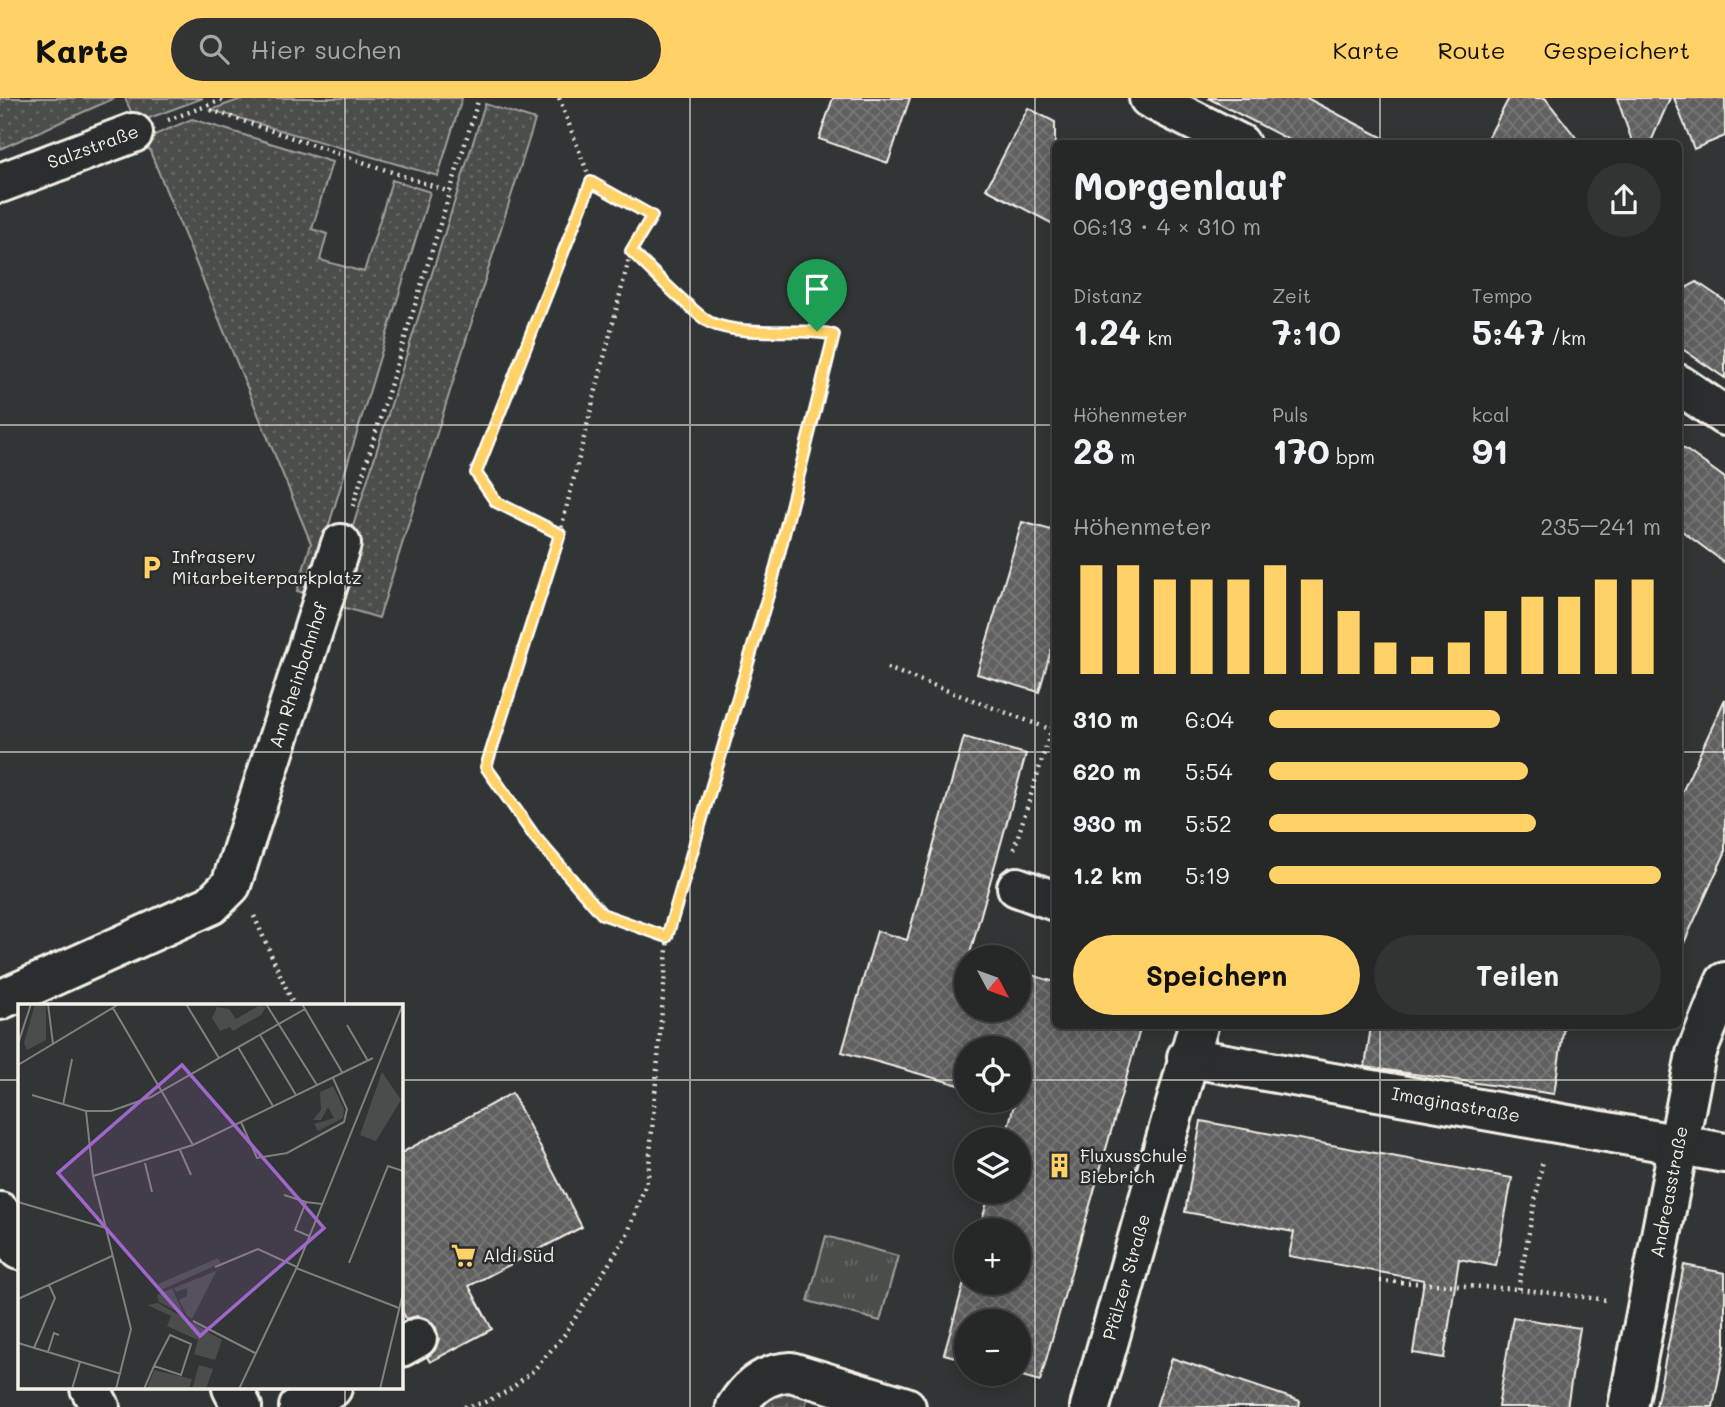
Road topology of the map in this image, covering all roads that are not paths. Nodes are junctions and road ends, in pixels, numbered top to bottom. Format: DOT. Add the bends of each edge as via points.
graph roads {
  1 [pos="1149,98"];
  2 [pos="133,132"];
  3 [pos="1232,140"];
  4 [pos="0,183"];
  5 [pos="1682,387"];
  6 [pos="1725,416"];
  7 [pos="341,544"];
  8 [pos="1017,887"];
  9 [pos="1052,900"];
  10 [pos="1725,982"];
  11 [pos="0,1000"];
  12 [pos="1193,1042"];
  13 [pos="1678,1144"];
  14 [pos="1725,1153"];
  15 [pos="0,1212"];
  16 [pos="18,1248"];
  17 [pos="91,1390"];
  18 [pos="233,1390"];
  19 [pos="329,1390"];
  20 [pos="100,1407"];
  21 [pos="242,1407"];
  22 [pos="299,1407"];
  23 [pos="736,1407"];
  24 [pos="905,1407"];
  25 [pos="1090,1407"];
  26 [pos="1628,1407"];
  1 -- 3 [label="street"];
  2 -- 4 [label="street, Salzstraße"];
  5 -- 6 [label="street"];
  7 -- 11 [label="street, Am Rheinbahnhof" via="238,873 222,897"];
  8 -- 9 [label="street"];
  10 -- 13 [label="street, Andreasstraße" via="1696,1054"];
  12 -- 13 [label="street, Imaginastraße" via="1551,1121"];
  12 -- 25 [label="street, Pfälzer Straße"];
  13 -- 14 [label="street, Imaginastraße"];
  13 -- 26 [label="street, Andreasstraße"];
  15 -- 16 [label="street"];
  17 -- 20 [label="street"];
  18 -- 21 [label="street"];
  19 -- 22 [label="street"];
  23 -- 24 [label="street" via="760,1380 776,1372 791,1372"];
}
